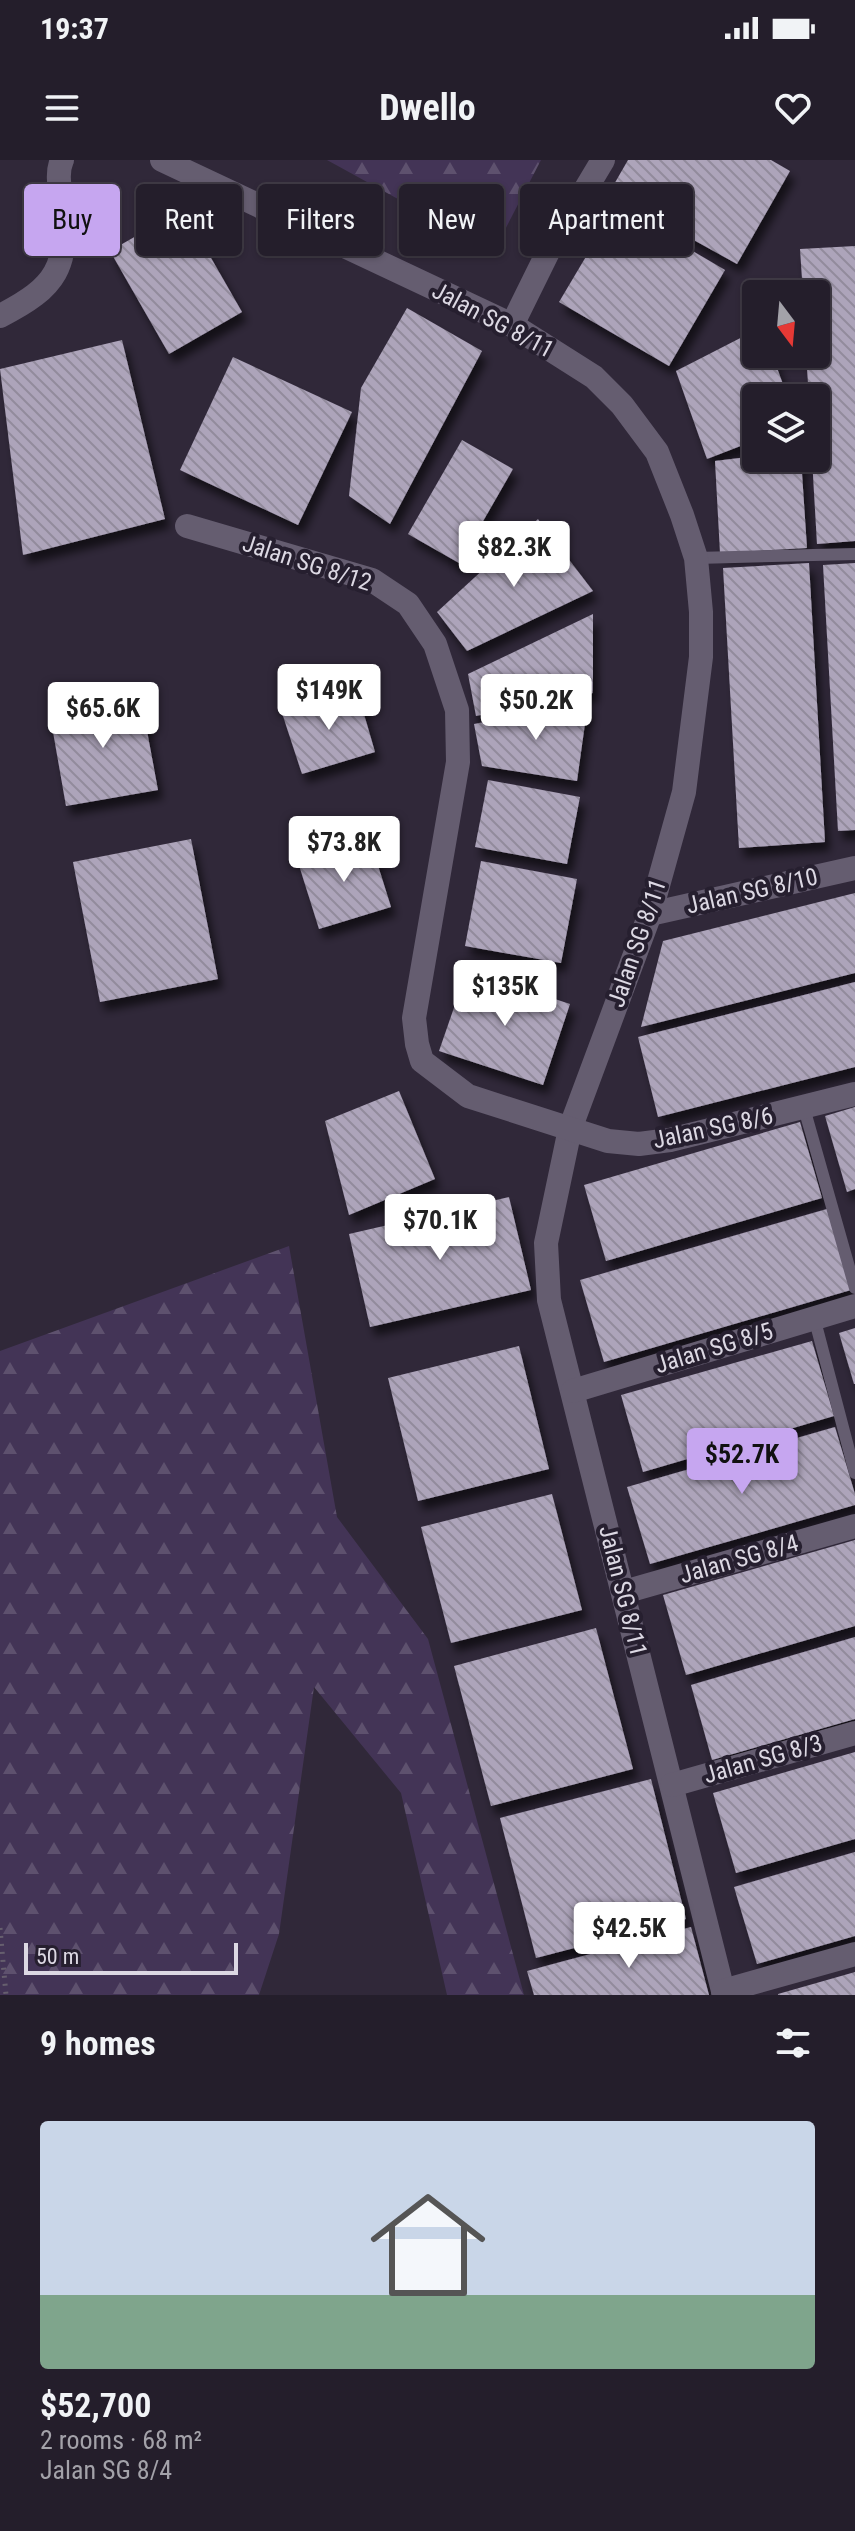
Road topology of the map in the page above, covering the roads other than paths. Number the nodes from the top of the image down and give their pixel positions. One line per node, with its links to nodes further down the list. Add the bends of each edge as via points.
1 (62, 160): 4 (street, via 60,268 44,288)
2 (162, 160): 5 (street, Jalan SG 8/11)
3 (603, 160): 5 (street)
4 (0, 316)
5 (512, 325): 8 (street, Jalan SG 8/11, via 594,377 636,423 661,460)
6 (187, 526): 13 (street, Jalan SG 8/12, via 372,580 408,604 435,644 457,710 458,762 414,1018 417,1044 422,1061 468,1096)
7 (855, 554): 8 (lane)
8 (696, 558): 10 (street, Jalan SG 8/11, via 701,657 684,792)
9 (855, 868): 10 (street, Jalan SG 8/10)
10 (650, 914): 13 (street, Jalan SG 8/11)
11 (855, 1094): 12 (street, Jalan SG 8/6)
12 (804, 1108): 13 (street, Jalan SG 8/6, via 639,1144); 14 (lane)
13 (570, 1129): 17 (street, Jalan SG 8/11, via 546,1243 546,1270)
14 (855, 1288)
15 (855, 1306): 16 (street, Jalan SG 8/5)
16 (814, 1317): 17 (street, Jalan SG 8/5); 18 (lane)
17 (573, 1391): 20 (street, Jalan SG 8/11)
18 (855, 1473)
19 (855, 1526): 20 (street, Jalan SG 8/4)
20 (624, 1592): 22 (street, Jalan SG 8/11)
21 (855, 1733): 22 (street, Jalan SG 8/3)
22 (672, 1785): 24 (street, Jalan SG 8/11)
23 (855, 1954): 24 (street)
24 (724, 1993)

